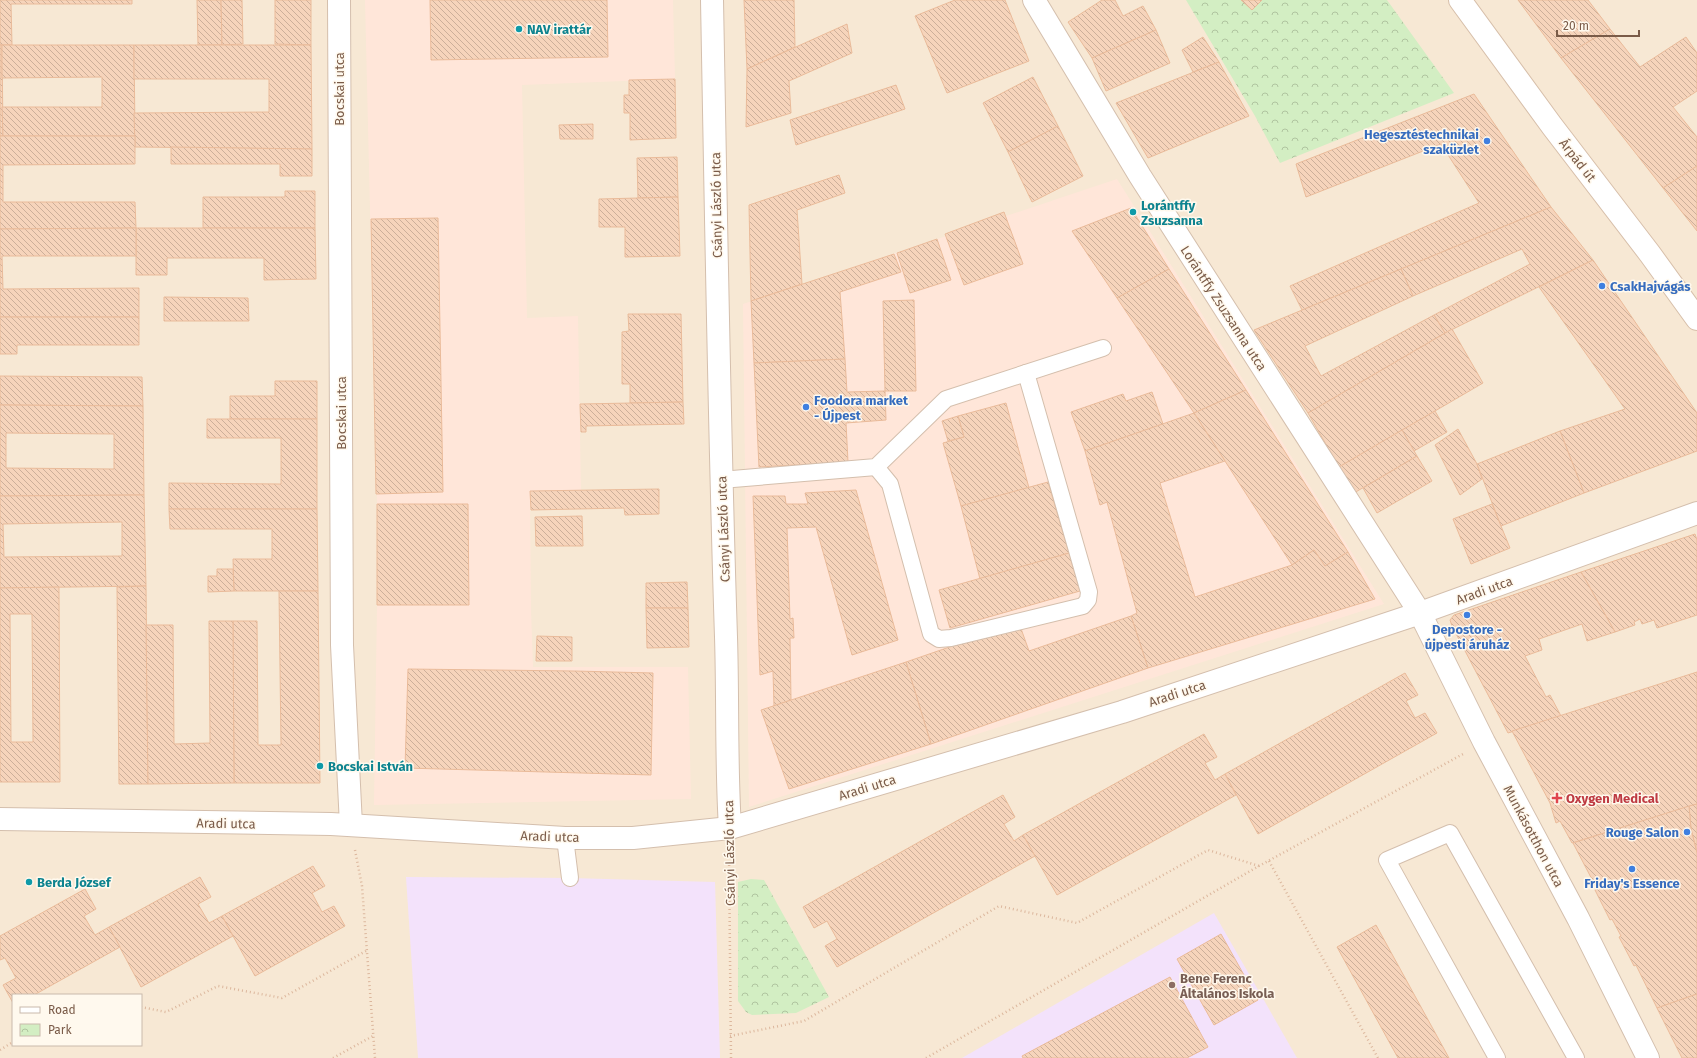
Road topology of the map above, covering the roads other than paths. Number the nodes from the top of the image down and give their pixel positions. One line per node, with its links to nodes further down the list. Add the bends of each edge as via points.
1 (339, 0): 13 (street, Bocskai utca, via 342,645)
2 (712, 0): 9 (street, Csányi László utca)
3 (1034, 0): 11 (street, Lorántffy Zsuzsanna utca, via 1140,176)
4 (1460, 0): 5 (street, Árpád út)
5 (1697, 319)
6 (1103, 348): 7 (lane)
7 (1026, 373): 8 (lane, via 946,399); 8 (lane, via 1089,592 1088,600 1083,606 951,638 939,639 931,634 890,484)
8 (876, 467): 9 (lane)
9 (721, 480): 14 (street, Csányi László utca)
10 (1697, 513): 11 (street, Aradi utca)
11 (1420, 613): 14 (street, Aradi utca, via 1122,712); 19 (street, Munkásotthon utca)
12 (0, 820): 13 (street, Aradi utca)
13 (351, 825): 15 (street, Aradi utca)
14 (730, 828): 15 (street, Aradi utca, via 634,838)
15 (565, 838): 16 (lane)
16 (570, 878)
17 (1497, 1058): 18 (lane, via 1387,860 1450,833)
18 (1576, 1058)
19 (1648, 1058)

